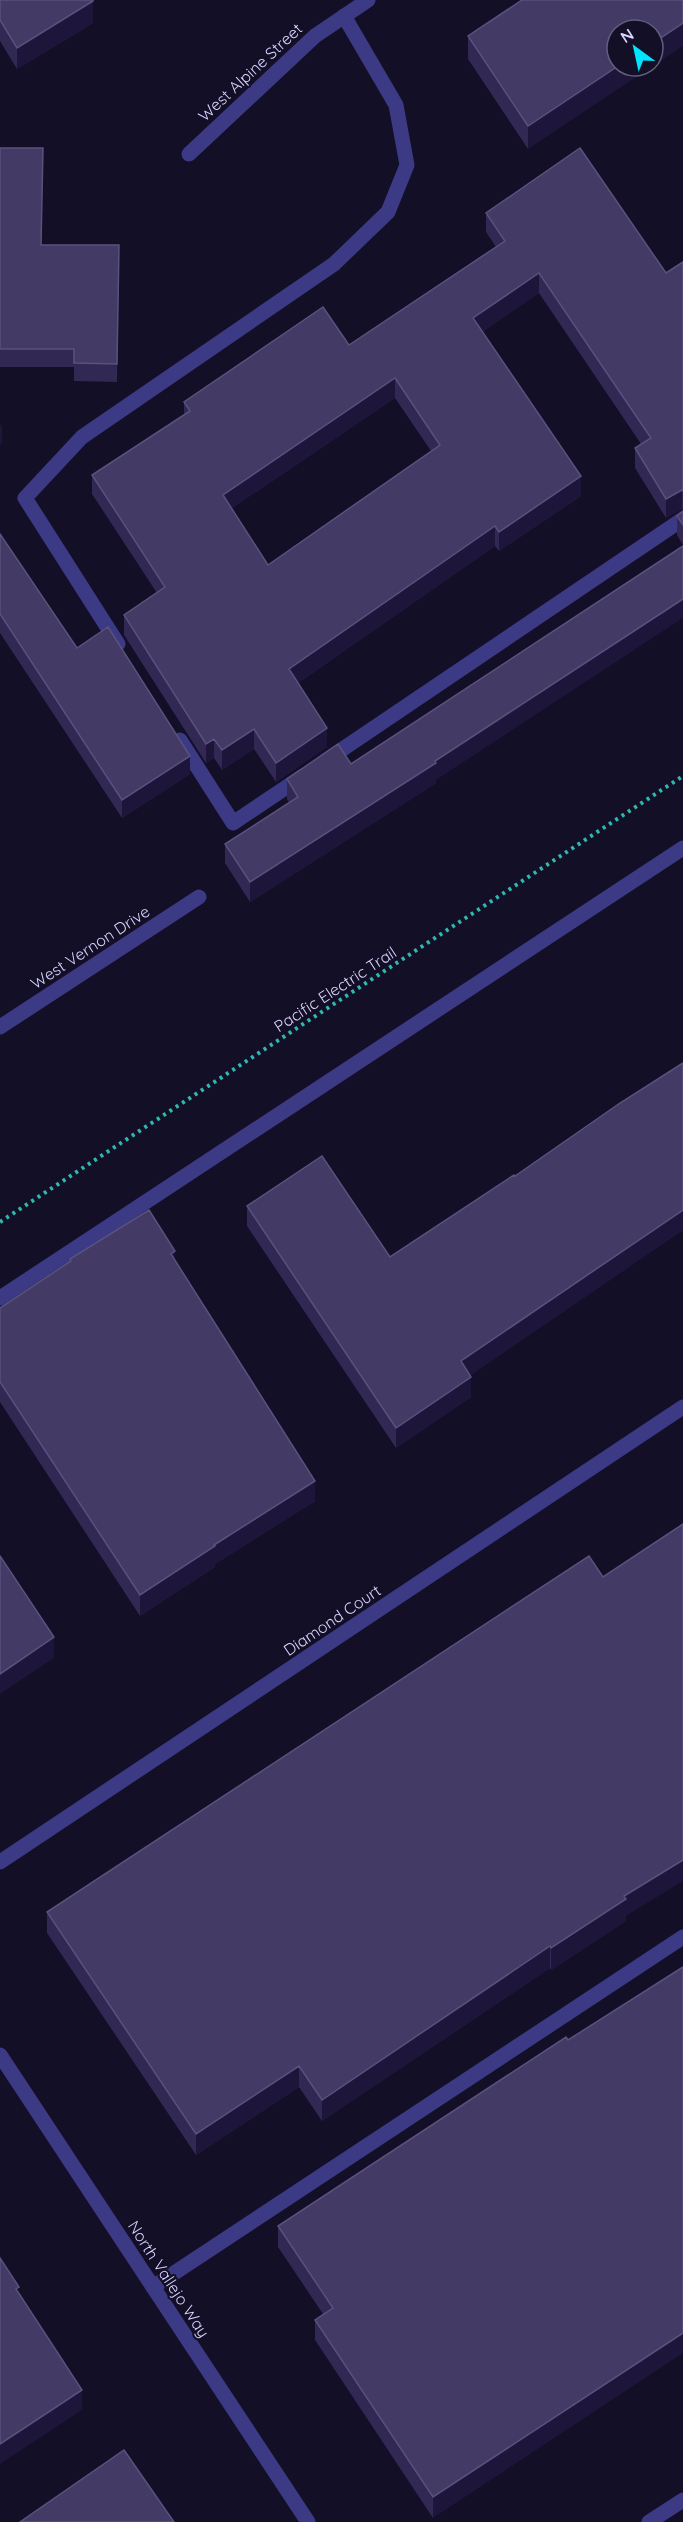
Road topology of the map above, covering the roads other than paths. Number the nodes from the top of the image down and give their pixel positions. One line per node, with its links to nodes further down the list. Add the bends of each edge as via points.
1 (368, 0): 2 (street, West Alpine Street)
2 (344, 16): 3 (street, West Alpine Street, via 315,36); 5 (street, via 396,105 407,165 388,212 334,264 82,438 25,498)
3 (189, 154)
4 (683, 519): 6 (street, via 233,823)
5 (126, 656)
6 (170, 725)
7 (683, 848): 10 (street)
8 (199, 897): 9 (street, West Vernon Drive)
9 (0, 1026)
10 (0, 1298)
11 (683, 1407): 12 (street, Diamond Court)
12 (0, 1862)
13 (683, 1937): 15 (street)
14 (0, 2055): 15 (street, North Vallejo Way)
15 (153, 2287): 17 (street, North Vallejo Way)
16 (683, 2500): 18 (street)
17 (308, 2522)
18 (649, 2522)

